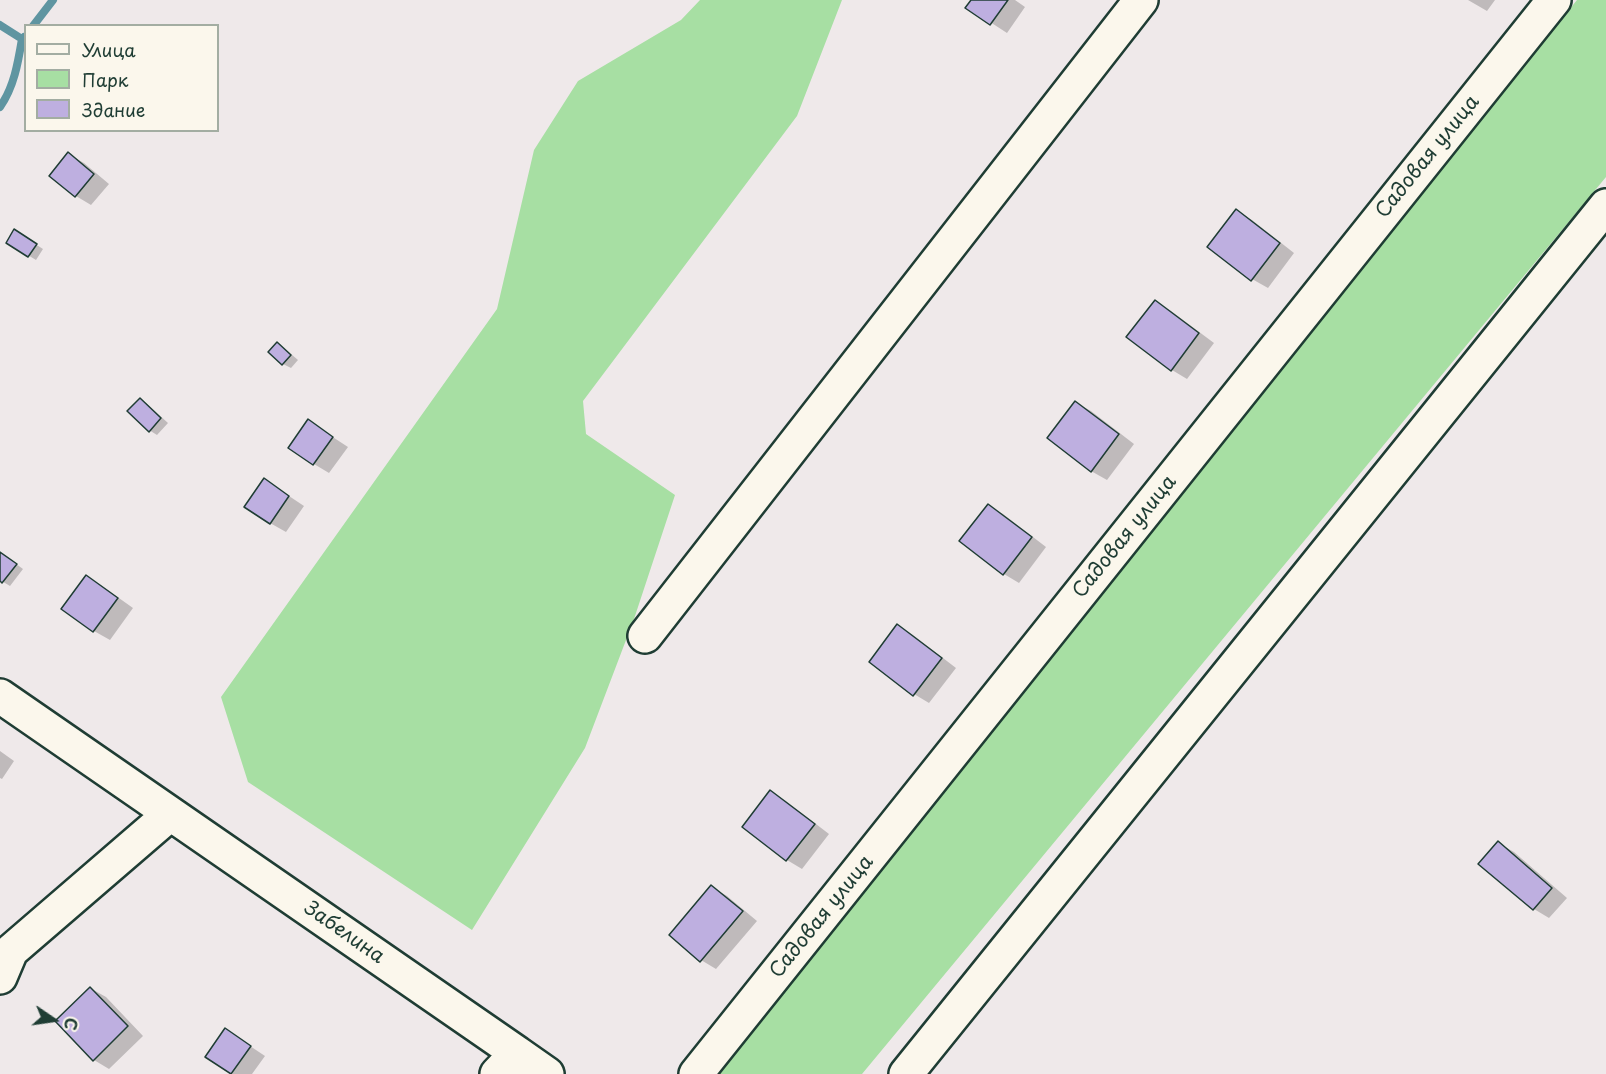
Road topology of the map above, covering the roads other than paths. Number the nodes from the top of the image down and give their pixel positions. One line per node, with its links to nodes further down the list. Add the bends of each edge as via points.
1 (1141, 0): 4 (street)
2 (1554, 0): 10 (street, Садовая улица)
3 (1606, 206): 11 (street)
4 (645, 636)
5 (0, 696): 6 (street, Забелина)
6 (170, 814): 7 (street, via 11,951); 8 (street, Забелина)
7 (0, 976)
8 (507, 1063): 9 (street)
9 (547, 1074)
10 (696, 1074)
11 (906, 1074)

